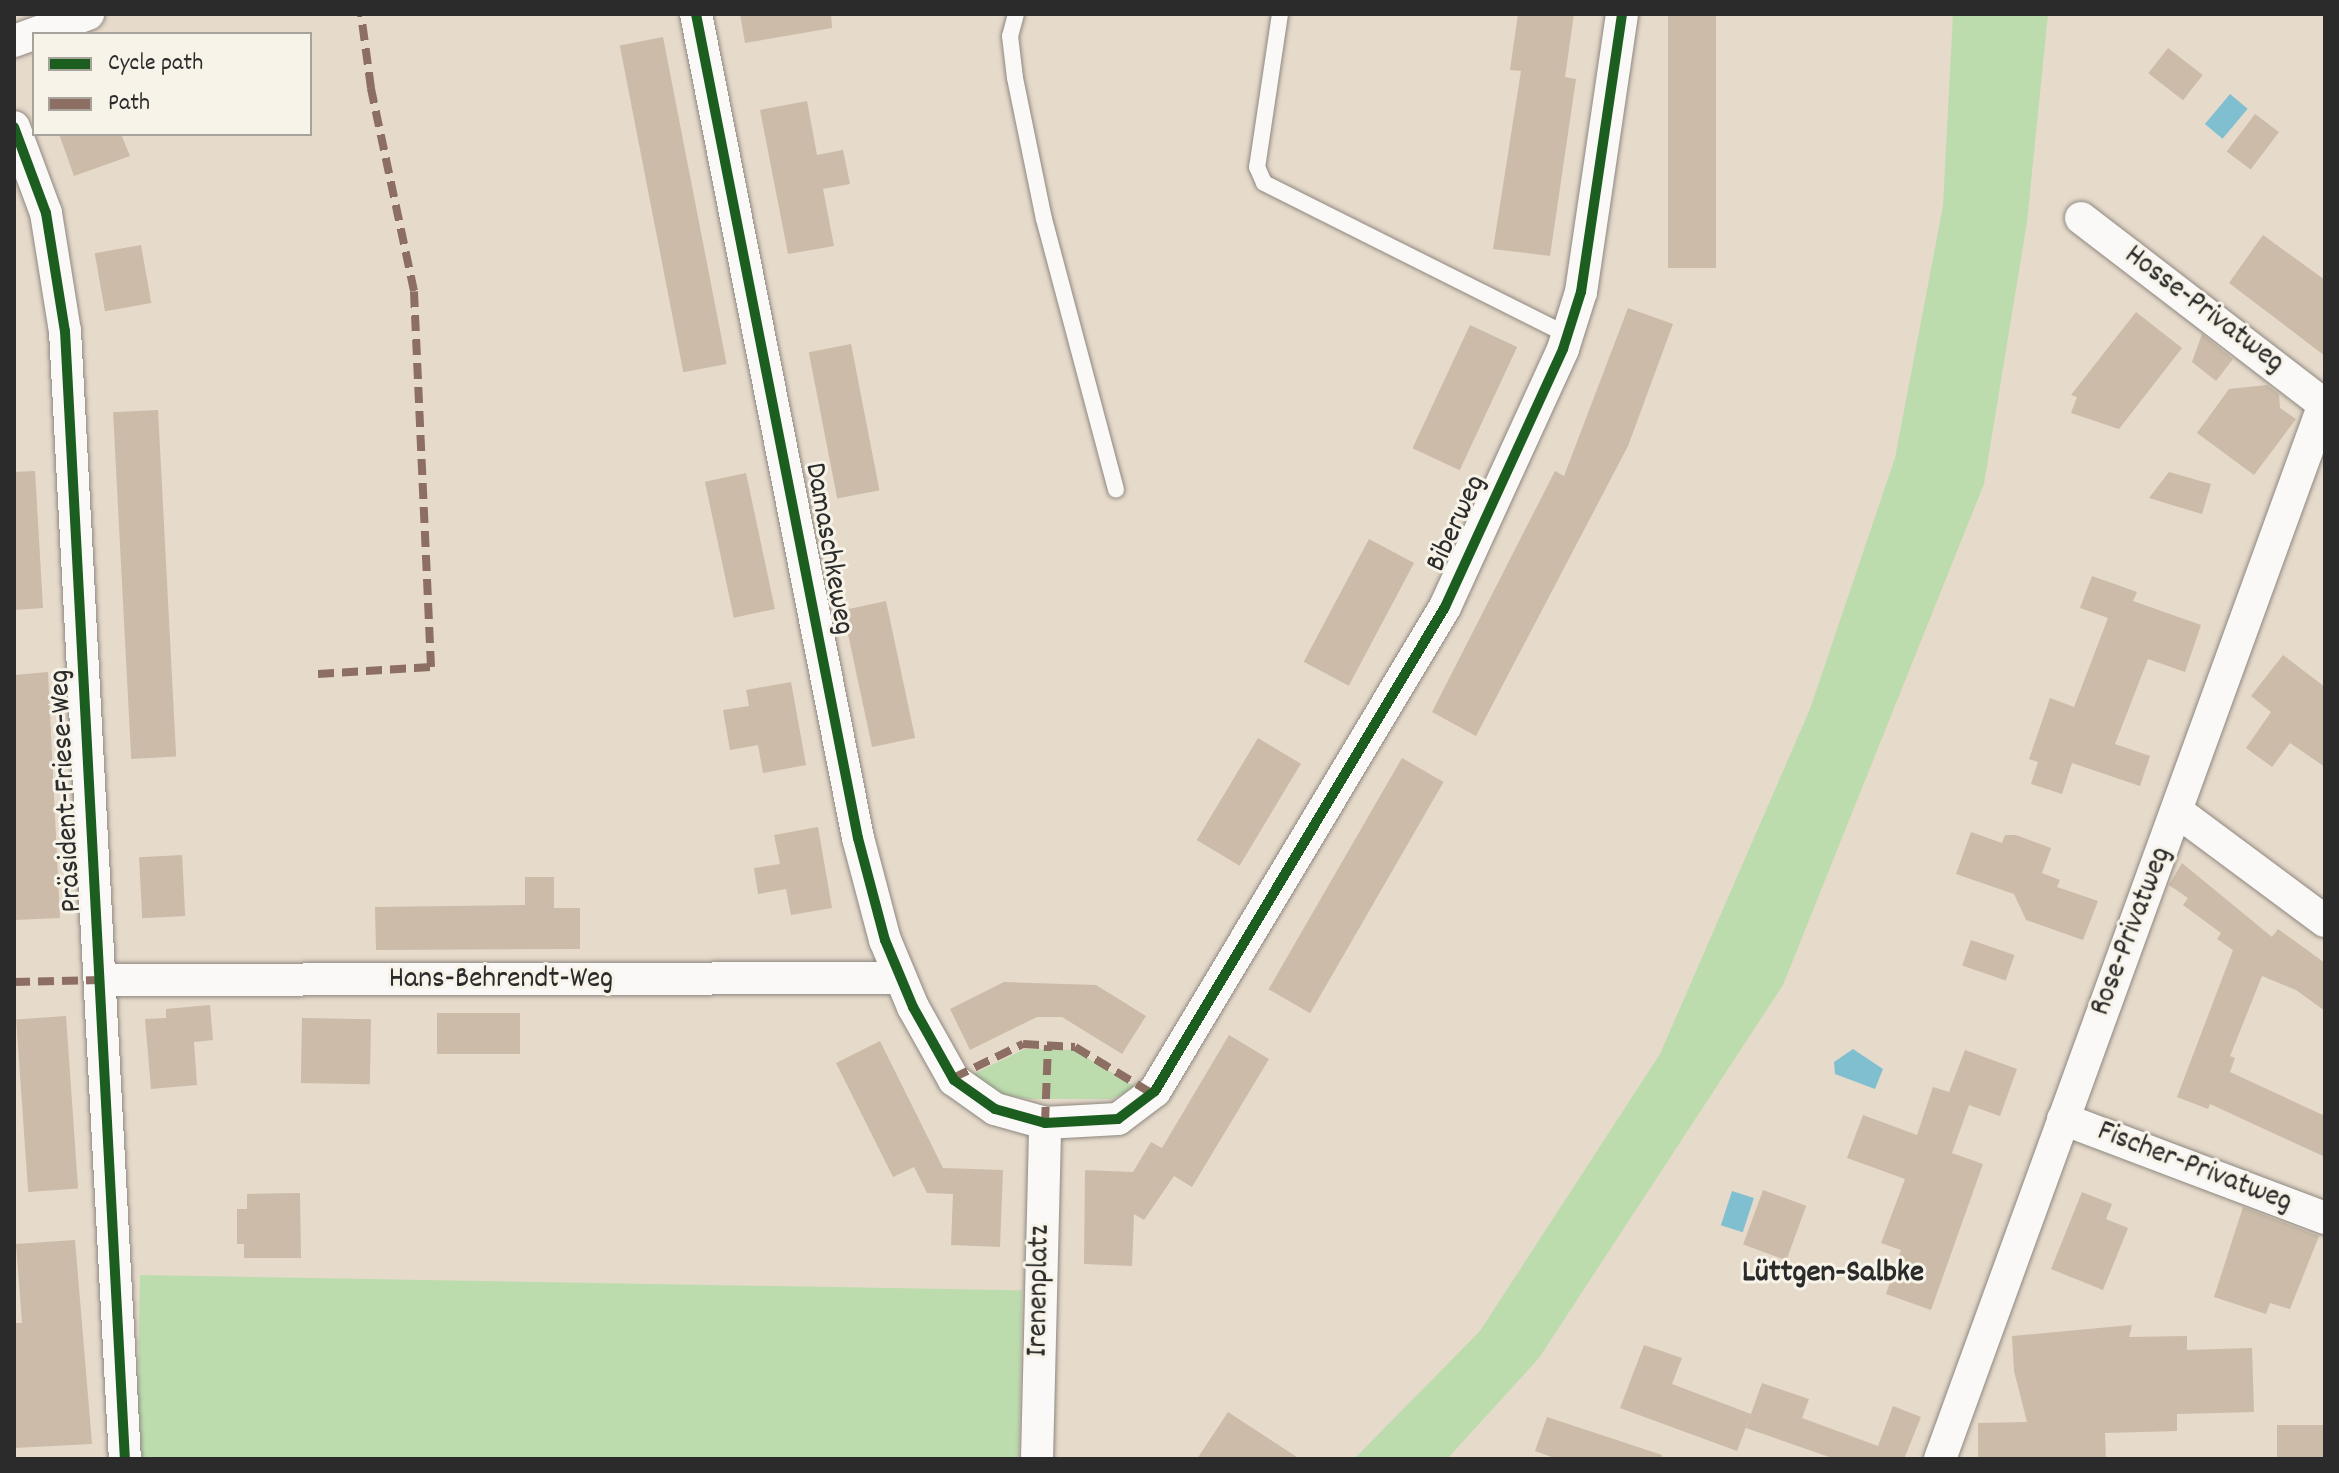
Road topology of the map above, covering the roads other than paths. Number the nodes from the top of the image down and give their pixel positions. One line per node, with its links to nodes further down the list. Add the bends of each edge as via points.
1 (88, 14): 6 (street)
2 (696, 14): 14 (street, Damaschkeweg, via 858,838)
3 (1016, 14): 11 (lane, via 1010,36 1015,78 1040,203)
4 (1280, 14): 9 (lane, via 1257,167 1264,183)
5 (1622, 14): 9 (street, Biberweg, via 1591,244)
6 (39, 32)
7 (14, 127): 15 (street, Präsident-Friese-Weg, via 46,213 62,302)
8 (2081, 218): 10 (street, Hosse-Privatweg)
9 (1568, 335): 17 (street, Biberweg, via 1445,607 1209,1005 1141,1106 1108,1121)
10 (2325, 404): 12 (street, Rose-Privatweg)
11 (1116, 490)
12 (2178, 812): 13 (street); 16 (street, Rose-Privatweg)
13 (2325, 921)
14 (900, 978): 15 (street, Hans-Behrendt-Weg); 17 (street, Damaschkeweg, via 953,1078 995,1109)
15 (102, 980): 19 (street, Präsident-Friese-Weg)
16 (2063, 1119): 18 (street, Fischer-Privatweg); 21 (street, Rose-Privatweg)
17 (1045, 1123): 20 (street, Irenenplatz)
18 (2325, 1218)
19 (125, 1459)
20 (1037, 1459)
21 (1940, 1459)

